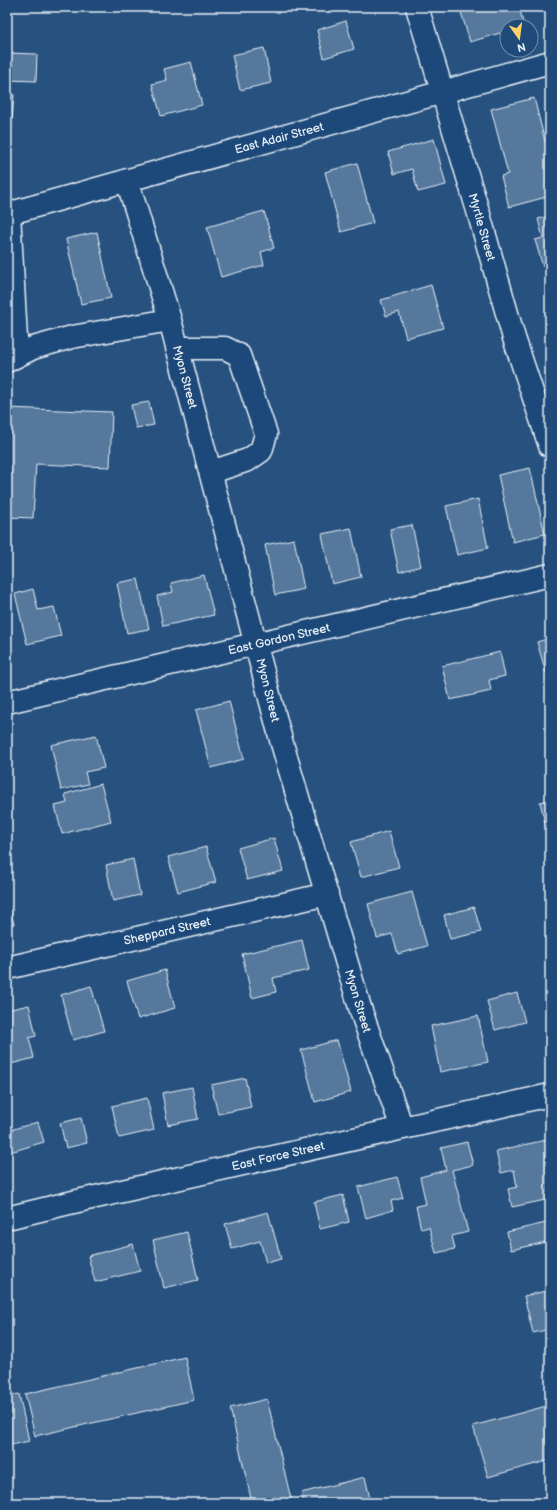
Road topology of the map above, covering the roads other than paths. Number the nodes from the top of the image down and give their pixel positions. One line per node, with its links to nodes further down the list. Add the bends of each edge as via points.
1 (417, 7): 3 (street, Myrtle Street)
2 (550, 62): 3 (street, East Adair Street)
3 (443, 93): 4 (street, East Adair Street); 9 (street, Myrtle Street, via 514,338)
4 (127, 180): 5 (street, East Adair Street); 6 (street, Myon Street)
5 (8, 213): 8 (street)
6 (170, 320): 7 (street, Myon Street); 8 (street, via 72,337 33,348)
7 (177, 348): 10 (street, Myon Street); 10 (street, via 226,348 239,355 266,434 261,451 248,460)
8 (12, 358)
9 (550, 446)
10 (211, 472): 12 (street, Myon Street)
11 (550, 575): 12 (street, East Gordon Street)
12 (256, 644): 13 (street, East Gordon Street); 14 (street, Myon Street, via 280,740)
13 (7, 702)
14 (327, 894): 15 (street, Sheppard Street); 17 (street, Myon Street, via 361,1011)
15 (7, 968)
16 (550, 1095): 17 (street, East Force Street)
17 (402, 1128): 18 (street, East Force Street)
18 (7, 1218)

